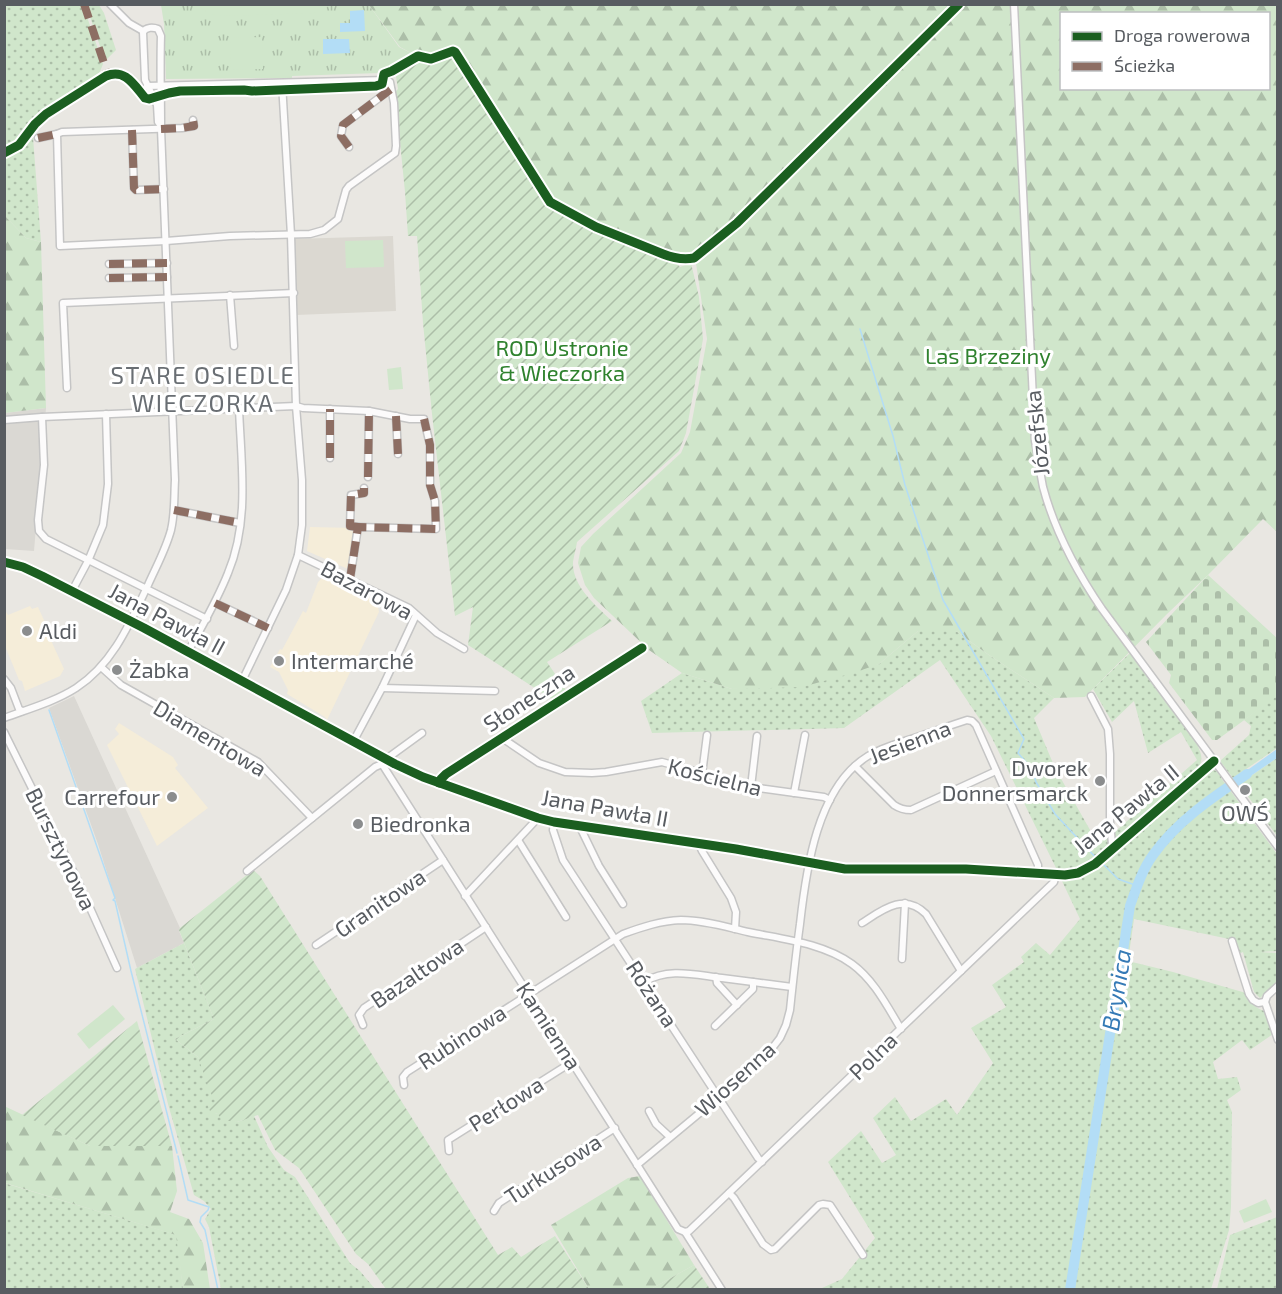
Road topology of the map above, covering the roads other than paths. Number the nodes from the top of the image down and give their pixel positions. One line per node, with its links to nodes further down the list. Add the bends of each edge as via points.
1 (110, 4): 3 (street)
2 (1014, 4): 71 (street, Józefska, via 1035,441 1043,487 1067,552 1083,581)
3 (143, 31): 5 (street, via 159,30); 6 (street)
4 (282, 82): 5 (street); 7 (street, via 389,80); 15 (street)
5 (160, 85): 6 (street); 9 (street)
6 (147, 86): 9 (street, via 157,105)
7 (391, 89): 13 (street, via 343,125 341,136); 15 (street, via 395,153 349,186 338,219 324,230)
8 (193, 120): 9 (street, via 194,126)
9 (161, 128): 10 (street); 14 (street)
10 (132, 130): 11 (street); 14 (street, via 134,188)
11 (57, 134): 12 (street); 16 (street, via 60,246)
12 (38, 138)
13 (349, 147)
14 (164, 189): 16 (street)
15 (291, 235): 16 (street); 21 (street)
16 (166, 241): 17 (street)
17 (167, 263): 18 (street); 19 (street)
18 (109, 264)
19 (167, 277): 20 (street); 23 (street)
20 (109, 278)
21 (294, 293): 22 (street); 26 (street)
22 (231, 295): 23 (street); 24 (street)
23 (168, 297): 25 (street, via 63,303); 30 (street)
24 (234, 346)
25 (67, 388)
26 (296, 406): 27 (street); 28 (street); 42 (street, via 302,480)
27 (239, 408): 30 (street); 40 (street, via 243,494)
28 (330, 409): 29 (street); 36 (street)
29 (369, 411): 32 (street); 37 (street)
30 (172, 412): 31 (street); 39 (street)
31 (106, 414): 33 (street); 43 (street, via 108,484 103,525)
32 (396, 416): 35 (street); 41 (street, via 423,419 430,446 436,528)
33 (42, 417): 34 (street); 43 (street, via 44,465 39,531 46,539)
34 (4, 420)
35 (398, 454)
36 (330, 458)
37 (368, 477)
38 (364, 488): 41 (street, via 364,493 351,495 350,526)
39 (174, 510): 40 (street); 46 (street, via 167,543)
40 (240, 523): 48 (street, via 229,572)
41 (358, 526): 45 (street)
42 (298, 555): 45 (street, Bazarowa); 52 (street)
43 (88, 561): 46 (street); 47 (street)
44 (4, 562): 47 (street, Jana Pawła II)
45 (350, 579): 49 (street, Bazarowa)
46 (146, 589): 50 (street); 51 (street)
47 (72, 591): 51 (street, Jana Pawła II)
48 (215, 603): 50 (street); 52 (street)
49 (416, 615): 54 (street, Bazarowa); 59 (street)
50 (207, 620): 55 (street)
51 (130, 621): 55 (street, Jana Pawła II); 56 (street)
52 (268, 628): 58 (street)
53 (642, 648): 69 (street, Słoneczna)
54 (464, 650)
55 (188, 652): 58 (street, Jana Pawła II)
56 (101, 667): 62 (street, via 65,694); 80 (street, Diamentowa, via 121,685 258,762)
57 (4, 679): 62 (street)
58 (242, 681): 70 (street, Jana Pawła II)
59 (382, 688): 60 (street); 70 (street)
60 (495, 691)
61 (1092, 696): 86 (street, via 1108,729)
62 (22, 711): 63 (street)
63 (4, 718)
64 (4, 732): 105 (street, Bursztynowa)
65 (422, 733): 72 (street)
66 (707, 735): 75 (street)
67 (804, 735): 78 (street)
68 (757, 736): 77 (street)
69 (502, 738): 75 (street, Kościelna, via 539,763 576,773 662,762); 76 (street, Słoneczna, via 446,774)
70 (353, 742): 72 (street, Jana Pawła II)
71 (1214, 761): 86 (street, Jana Pawła II); 87 (street, Józefska)
72 (384, 762): 76 (street, Jana Pawła II); 80 (street); 88 (street, Kamienna)
73 (855, 766): 74 (street, via 894,805 905,810); 74 (street, Jesienna, via 883,748 967,720 976,725); 79 (street, Jesienna)
74 (996, 771): 91 (street, via 1038,865)
75 (702, 774): 77 (street, Kościelna)
76 (439, 783): 81 (street, Jana Pawła II)
77 (751, 787): 78 (street, Kościelna)
78 (794, 793): 79 (street, Kościelna)
79 (830, 800): 89 (street, Jesienna)
80 (312, 818): 90 (street)
81 (538, 818): 82 (street, Jana Pawła II); 84 (street)
82 (554, 822): 83 (street, Jana Pawła II); 100 (street, Różana, via 563,860)
83 (579, 825): 85 (street, Jana Pawła II); 95 (street)
84 (518, 840): 93 (street); 96 (street)
85 (699, 844): 89 (street, Jana Pawła II); 99 (street, via 731,898 736,912)
86 (1114, 847): 92 (street, Jana Pawła II, via 1078,873)
87 (1278, 847)
88 (443, 860): 93 (street, Kamienna); 103 (street, Granitowa)
89 (808, 863): 91 (street, Jana Pawła II, via 845,869 966,869); 102 (street, Wiosenna)
90 (247, 871)
91 (1038, 874): 92 (street, Jana Pawła II)
92 (1056, 875): 106 (street, Polna, via 1054,882)
93 (465, 896): 98 (street, Kamienna)
94 (905, 903): 97 (street, via 892,905); 104 (street); 106 (street, via 926,914)
95 (623, 904)
96 (566, 917)
97 (862, 923)
98 (486, 927): 112 (street, Kamienna); 115 (street, Bazaltowa, via 364,1008 359,1014)
99 (735, 929): 100 (street, Rubinowa, via 677,920 650,924); 102 (street, Rubinowa)
100 (615, 939): 108 (street, Różana); 112 (street, Rubinowa)
101 (1232, 941): 113 (street, via 1250,994 1258,1003)
102 (797, 942): 111 (street, Wiosenna); 117 (street, Rubinowa, via 834,953 853,964 873,985)
103 (316, 945)
104 (902, 959)
105 (117, 968)
106 (961, 970): 117 (street, Polna)
107 (716, 977): 108 (street, via 670,973); 109 (street); 114 (street)
108 (644, 982): 121 (street, Różana)
109 (753, 982): 111 (street); 114 (street, via 753,988)
110 (1278, 986): 113 (street)
111 (792, 987): 121 (street, Wiosenna, via 790,1010 780,1038)
112 (529, 994): 119 (street, Kamienna); 120 (street, Rubinowa, via 407,1072)
113 (1265, 1002): 118 (street)
114 (737, 1005): 116 (street)
115 (363, 1025)
116 (715, 1026)
117 (902, 1029): 126 (street, Polna)
118 (1278, 1040)
119 (572, 1062): 123 (street, Kamienna); 125 (street, Perłowa, via 448,1140)
120 (404, 1085)
121 (719, 1097): 124 (street, Wiosenna); 126 (street, Różana)
122 (649, 1111): 124 (street)
123 (615, 1128): 127 (street, Kamienna); 129 (street, Turkusowa, via 499,1203)
124 (670, 1137): 127 (street, Wiosenna)
125 (449, 1151)
126 (762, 1162): 128 (street, Polna)
127 (637, 1165): 130 (street, Kamienna, via 678,1229)
128 (729, 1193): 130 (street, Polna); 131 (street, via 771,1250 823,1204 830,1205)
129 (494, 1211)
130 (685, 1232): 132 (street, Kamienna)
131 (863, 1255)
132 (722, 1290)

